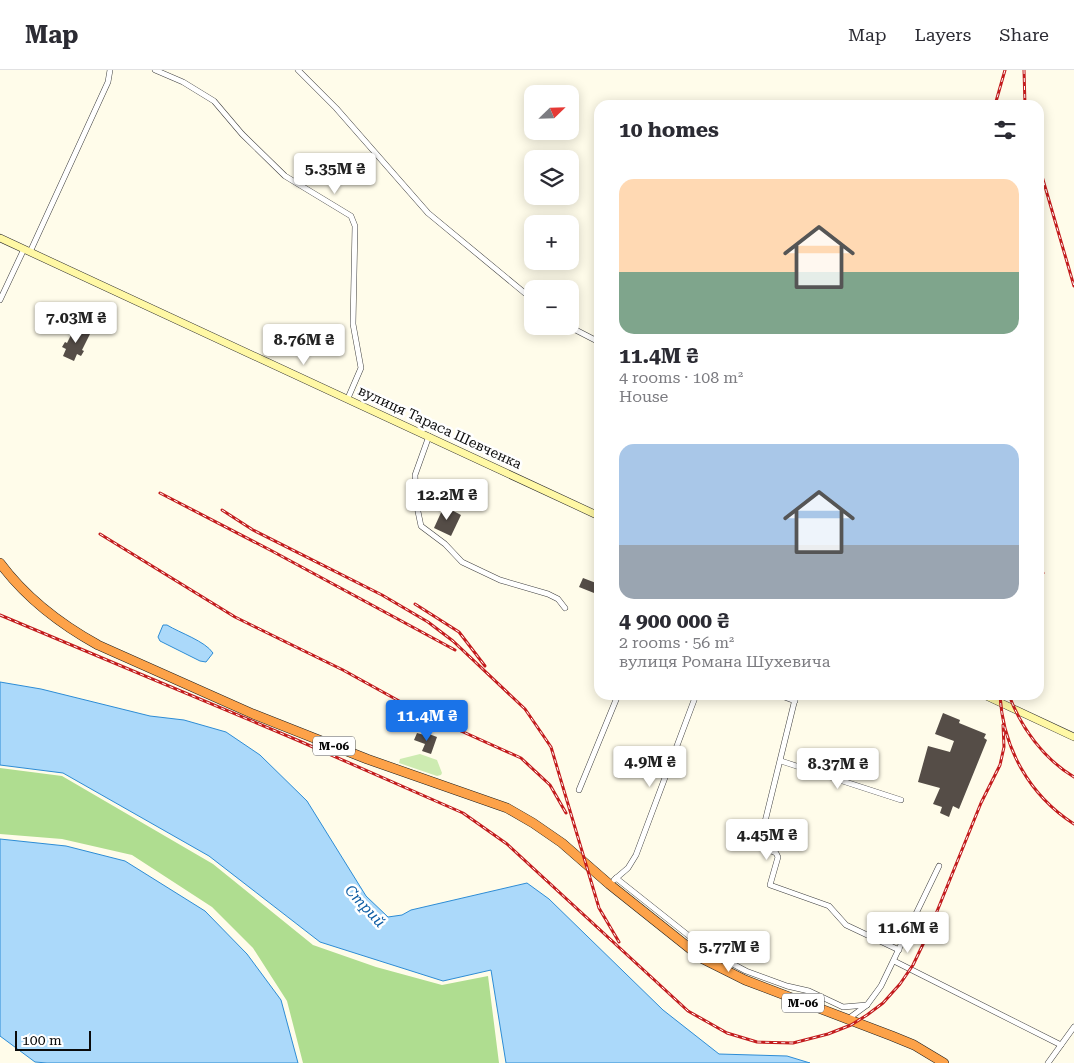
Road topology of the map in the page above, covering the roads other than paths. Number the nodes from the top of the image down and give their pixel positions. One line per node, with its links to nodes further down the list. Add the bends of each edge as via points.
1 (110, 70): 5 (street, via 108,82)
2 (155, 70): 11 (street, via 214,101 285,176 351,216 355,226 353,324 361,368)
3 (298, 70): 7 (street, via 336,108 428,213)
4 (0, 238): 5 (street, вулиця Тараса Шевченка)
5 (27, 250): 6 (street); 11 (street, вулиця Тараса Шевченка)
6 (3, 287): 8 (street)
7 (524, 291)
8 (0, 300)
9 (579, 332): 10 (street)
10 (594, 339)
11 (348, 398): 12 (street, вулиця Тараса Шевченка)
12 (429, 436): 13 (street, вулиця Тараса Шевченка); 15 (street, via 415,475 421,526 462,562 500,580 548,594)
13 (594, 514)
14 (0, 563): 25 (highway, М-06, via 41,608 98,645 253,714 367,759 507,808 562,843)
15 (565, 608)
16 (616, 700): 22 (street)
17 (694, 700): 25 (street, via 636,855 628,868)
18 (996, 700): 20 (street)
19 (795, 701): 21 (street)
20 (1074, 738)
21 (781, 762): 23 (street); 26 (street, via 759,846 776,853 778,858 770,885 829,906 846,924)
22 (579, 790)
23 (902, 800)
24 (939, 866): 26 (street)
25 (612, 881): 28 (street, via 708,950 746,970 843,1006); 29 (highway, М-06, via 681,942 717,967)
26 (899, 950): 27 (street)
27 (894, 962): 28 (street); 31 (street)
28 (867, 1004): 29 (street)
29 (848, 1019): 32 (highway, М-06, via 914,1045)
30 (1074, 1027): 31 (street)
31 (1061, 1044): 33 (street)
32 (944, 1063)
33 (1048, 1063)

